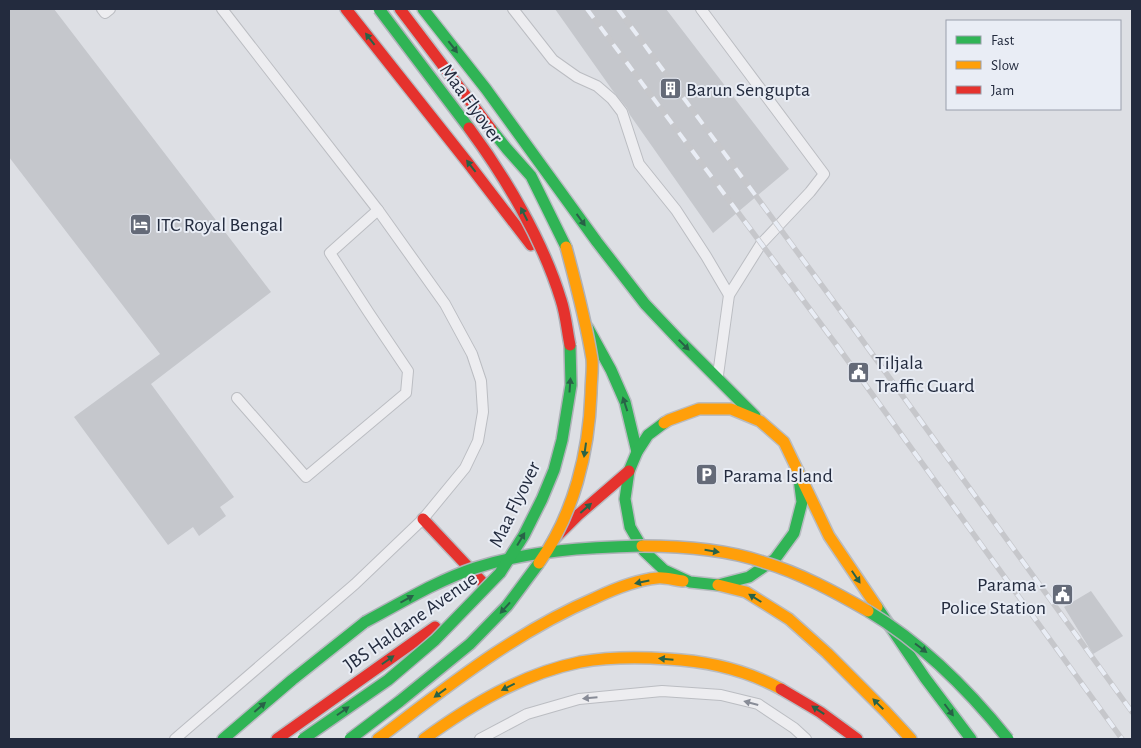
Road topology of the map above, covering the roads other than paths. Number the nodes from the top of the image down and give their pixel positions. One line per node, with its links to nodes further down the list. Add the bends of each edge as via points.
1 (102, 9): 2 (lane, via 105,13)
2 (110, 9)
3 (222, 9): 10 (lane)
4 (346, 9): 15 (main road, one-way to 4, via 626,402 588,327 560,283)
5 (378, 9): 25 (main road, Maa Flyover, one-way to 5, bridge, via 388,680 435,640 500,573 528,528 554,470 571,385 570,347 562,302 546,257 512,190)
6 (400, 9): 26 (main road, Maa Flyover, one-way to 26, bridge, via 531,176 566,247 592,361 590,415 583,463 568,509 551,546 508,606 470,644)
7 (423, 9): 12 (main road, one-way to 12, via 646,304)
8 (513, 9): 11 (lane, via 553,60 597,86 622,112 639,164 676,210)
9 (701, 9): 11 (lane, via 824,174 761,244)
10 (378, 210): 13 (lane, via 330,253 408,371 406,393 306,477); 18 (lane, via 445,304 472,354 481,381 484,412 478,441 465,468)
11 (729, 295): 12 (lane)
12 (717, 378): 14 (main road)
13 (237, 398)
14 (760, 421): 15 (main road, via 731,409 699,409 669,420 648,435); 17 (main road, via 784,442)
15 (637, 452): 16 (main road)
16 (629, 471): 19 (main road, via 625,499 630,527 644,551 664,570); 21 (main road, JBS Haldane Avenue, one-way to 16, via 551,542)
17 (798, 471): 20 (main road, via 802,502 794,533 775,559 749,577); 33 (main road, one-way to 33, via 829,536 925,678)
18 (423, 518): 21 (main road); 22 (lane, via 355,584)
19 (690, 582): 20 (main road); 27 (main road, one-way to 27, via 660,578 628,585 557,616 468,672)
20 (718, 585): 32 (main road, one-way to 20, via 827,653 788,619 746,592)
21 (489, 588): 24 (main road, JBS Haldane Avenue, one-way to 21)
22 (174, 739)
23 (223, 739): 34 (main road, one-way to 34, bridge, via 365,622 417,594 473,569 498,562 573,549 631,546 696,548 751,558 836,592 932,657 968,692)
24 (277, 739)
25 (304, 739)
26 (350, 739)
27 (378, 739)
28 (424, 739): 31 (main road, one-way to 28, via 838,723 763,679 698,661 654,658 582,662 548,671 483,700)
29 (480, 739): 30 (lane, one-way to 29, via 758,704 721,695 662,691 579,699 528,714)
30 (806, 739)
31 (856, 739)
32 (911, 739)
33 (971, 739)
34 (1008, 739)

